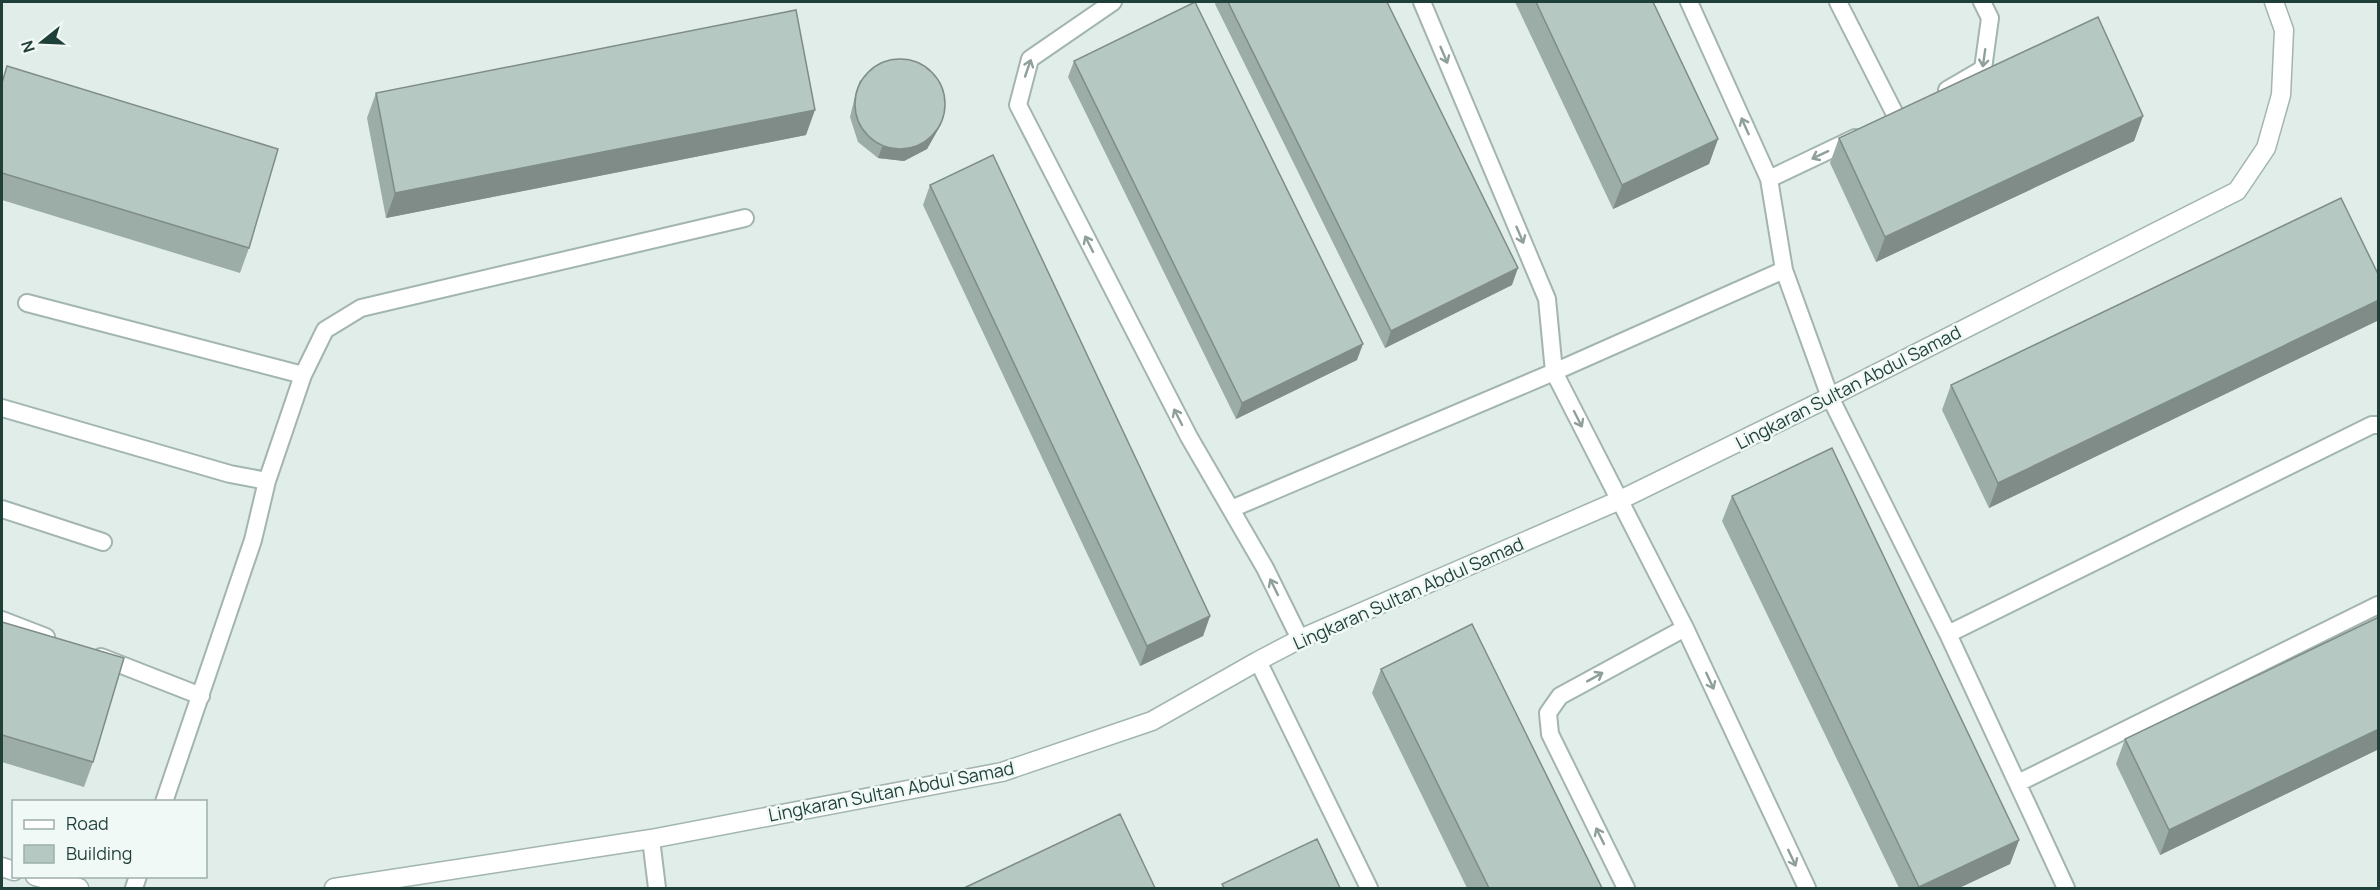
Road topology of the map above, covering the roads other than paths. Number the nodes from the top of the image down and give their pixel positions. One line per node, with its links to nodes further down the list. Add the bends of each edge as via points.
1 (1113, 2): 22 (lane, one-way to 1, via 1189,437 1018,105 1030,60)
2 (1422, 2): 14 (lane, one-way to 14, via 1547,299)
3 (1689, 2): 10 (lane, one-way to 3)
4 (1838, 2): 8 (lane)
5 (1982, 2): 7 (lane, one-way to 7, via 1990,18 1983,69)
6 (2274, 2): 16 (street, Lingkaran Sultan Abdul Samad, via 2284,30 2281,95 2265,148 2236,191)
7 (1935, 96)
8 (1897, 118)
9 (1865, 134): 10 (lane, one-way to 10)
10 (1769, 179): 12 (lane)
11 (745, 218): 15 (lane, via 361,308 325,330)
12 (1784, 270): 14 (lane); 16 (lane)
13 (27, 303): 15 (lane)
14 (1554, 372): 20 (lane, one-way to 20); 22 (lane)
15 (303, 375): 19 (lane)
16 (1830, 397): 20 (street, Lingkaran Sultan Abdul Samad); 27 (lane)
17 (2, 408): 19 (lane)
18 (2379, 425): 27 (lane, via 2372,425)
19 (267, 482): 32 (lane, via 253,540)
20 (1620, 500): 26 (lane); 28 (street, Lingkaran Sultan Abdul Samad)
21 (2, 509): 23 (lane)
22 (1231, 509): 28 (lane, one-way to 22)
23 (103, 542)
24 (2379, 605): 33 (lane)
25 (2, 620): 29 (lane)
26 (1685, 628): 41 (lane, one-way to 26, via 1550,734 1548,713 1560,696); 42 (lane, one-way to 42)
27 (1948, 634): 33 (lane)
28 (1300, 639): 31 (street, Lingkaran Sultan Abdul Samad)
29 (57, 641)
30 (90, 653): 32 (lane)
31 (1258, 660): 35 (street, Lingkaran Sultan Abdul Samad, via 1152,721 1002,772); 40 (lane)
32 (201, 696): 34 (lane)
33 (2018, 783): 43 (lane)
34 (164, 800)
35 (651, 838): 38 (street, Lingkaran Sultan Abdul Samad); 39 (lane)
36 (42, 878): 37 (street)
37 (79, 888)
38 (334, 888)
39 (657, 888)
40 (1369, 888)
41 (1626, 888)
42 (1807, 888)
43 (2066, 888)

